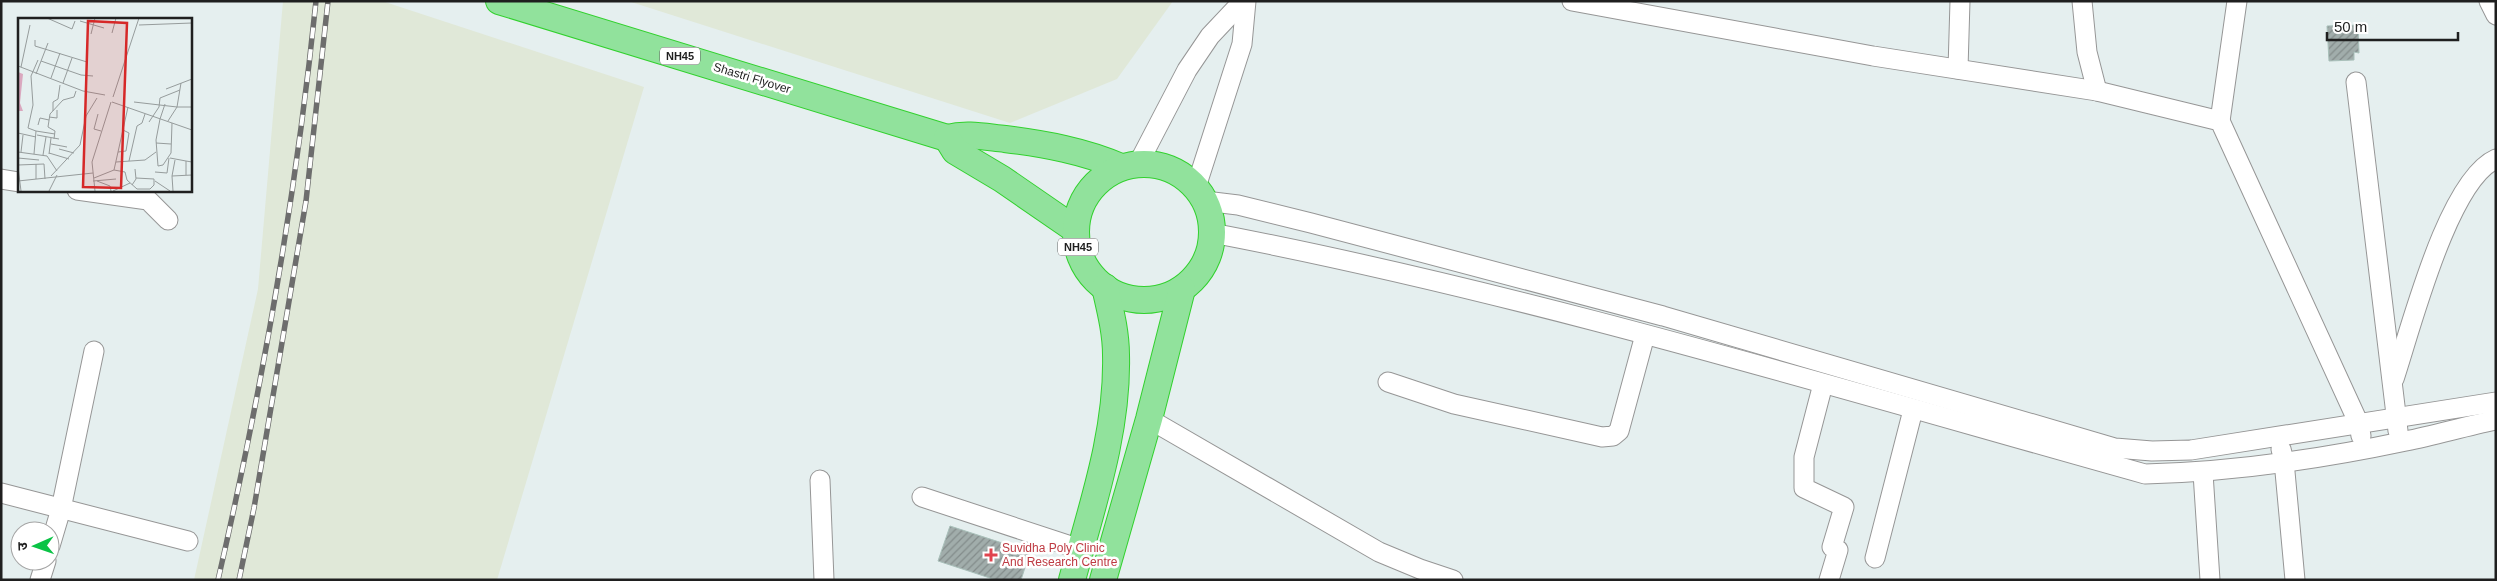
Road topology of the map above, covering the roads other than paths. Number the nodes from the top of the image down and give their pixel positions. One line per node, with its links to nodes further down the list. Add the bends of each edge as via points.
1 (499, 1): 14 (highway, Shastri Flyover / NH45)
2 (1244, 1): 16 (street, via 1210,36); 20 (street, via 1242,44)
3 (1572, 1): 8 (street)
4 (1960, 1): 10 (street)
5 (2082, 1): 12 (street, via 2086,52)
6 (2237, 1): 13 (street)
7 (2489, 1): 9 (street)
8 (1619, 5): 10 (street, via 1704,26)
9 (2496, 15)
10 (1958, 69): 12 (street)
11 (2356, 82): 30 (street)
12 (2098, 91): 13 (street)
13 (2220, 122): 36 (street)
14 (947, 138): 16 (highway, NH45, via 960,135 1038,143); 22 (highway, NH45, via 955,151)
15 (2496, 158): 30 (street, via 2485,163 2474,176 2444,228)
16 (1129, 165): 20 (highway, NH45, via 1154,164 1170,168 1184,176); 22 (highway, NH45, via 1107,174 1094,185 1082,206)
17 (1, 180): 18 (street)
18 (18, 182)
19 (85, 191): 21 (street, via 148,200)
20 (1201, 194): 23 (highway, NH45, via 1211,216); 37 (street, via 1663,316 2115,448 2191,450)
21 (168, 220)
22 (1076, 230): 24 (highway, NH45, via 1084,262 1092,276)
23 (1212, 233): 25 (highway, NH45, via 1204,264); 26 (street, via 1311,252)
24 (1105, 287): 25 (highway, NH45, via 1119,295 1151,300); 48 (highway, via 1116,354 1114,404 1096,501)
25 (1182, 288): 34 (highway)
26 (1645, 335): 28 (street, via 1619,431 1614,436 1602,437 1454,404); 29 (street)
27 (94, 351): 45 (street)
28 (1388, 382)
29 (1823, 384): 32 (street); 54 (street, via 1804,457 1804,488 1844,507 1832,547 1838,550)
30 (2392, 385): 33 (street)
31 (2496, 402): 33 (street)
32 (1914, 410): 41 (street, via 2145,474); 49 (street)
33 (2396, 418): 36 (street); 38 (street)
34 (1149, 419): 52 (highway); 53 (street, via 1379,552)
35 (2496, 420): 38 (street)
36 (2359, 424): 37 (street); 39 (street)
37 (2278, 437): 40 (street)
38 (2399, 442): 39 (street)
39 (2363, 449): 40 (street)
40 (2284, 461): 41 (street); 56 (street)
41 (2203, 473): 55 (street)
42 (820, 480): 50 (street)
43 (1, 493): 45 (street)
44 (922, 497): 48 (street)
45 (61, 509): 46 (street); 47 (street)
46 (57, 521)
47 (188, 541)
48 (1080, 549): 51 (highway)
49 (1875, 558)
50 (824, 580)
51 (1072, 580)
52 (1103, 580)
53 (1452, 580)
54 (1829, 580)
55 (2210, 580)
56 (2295, 580)

